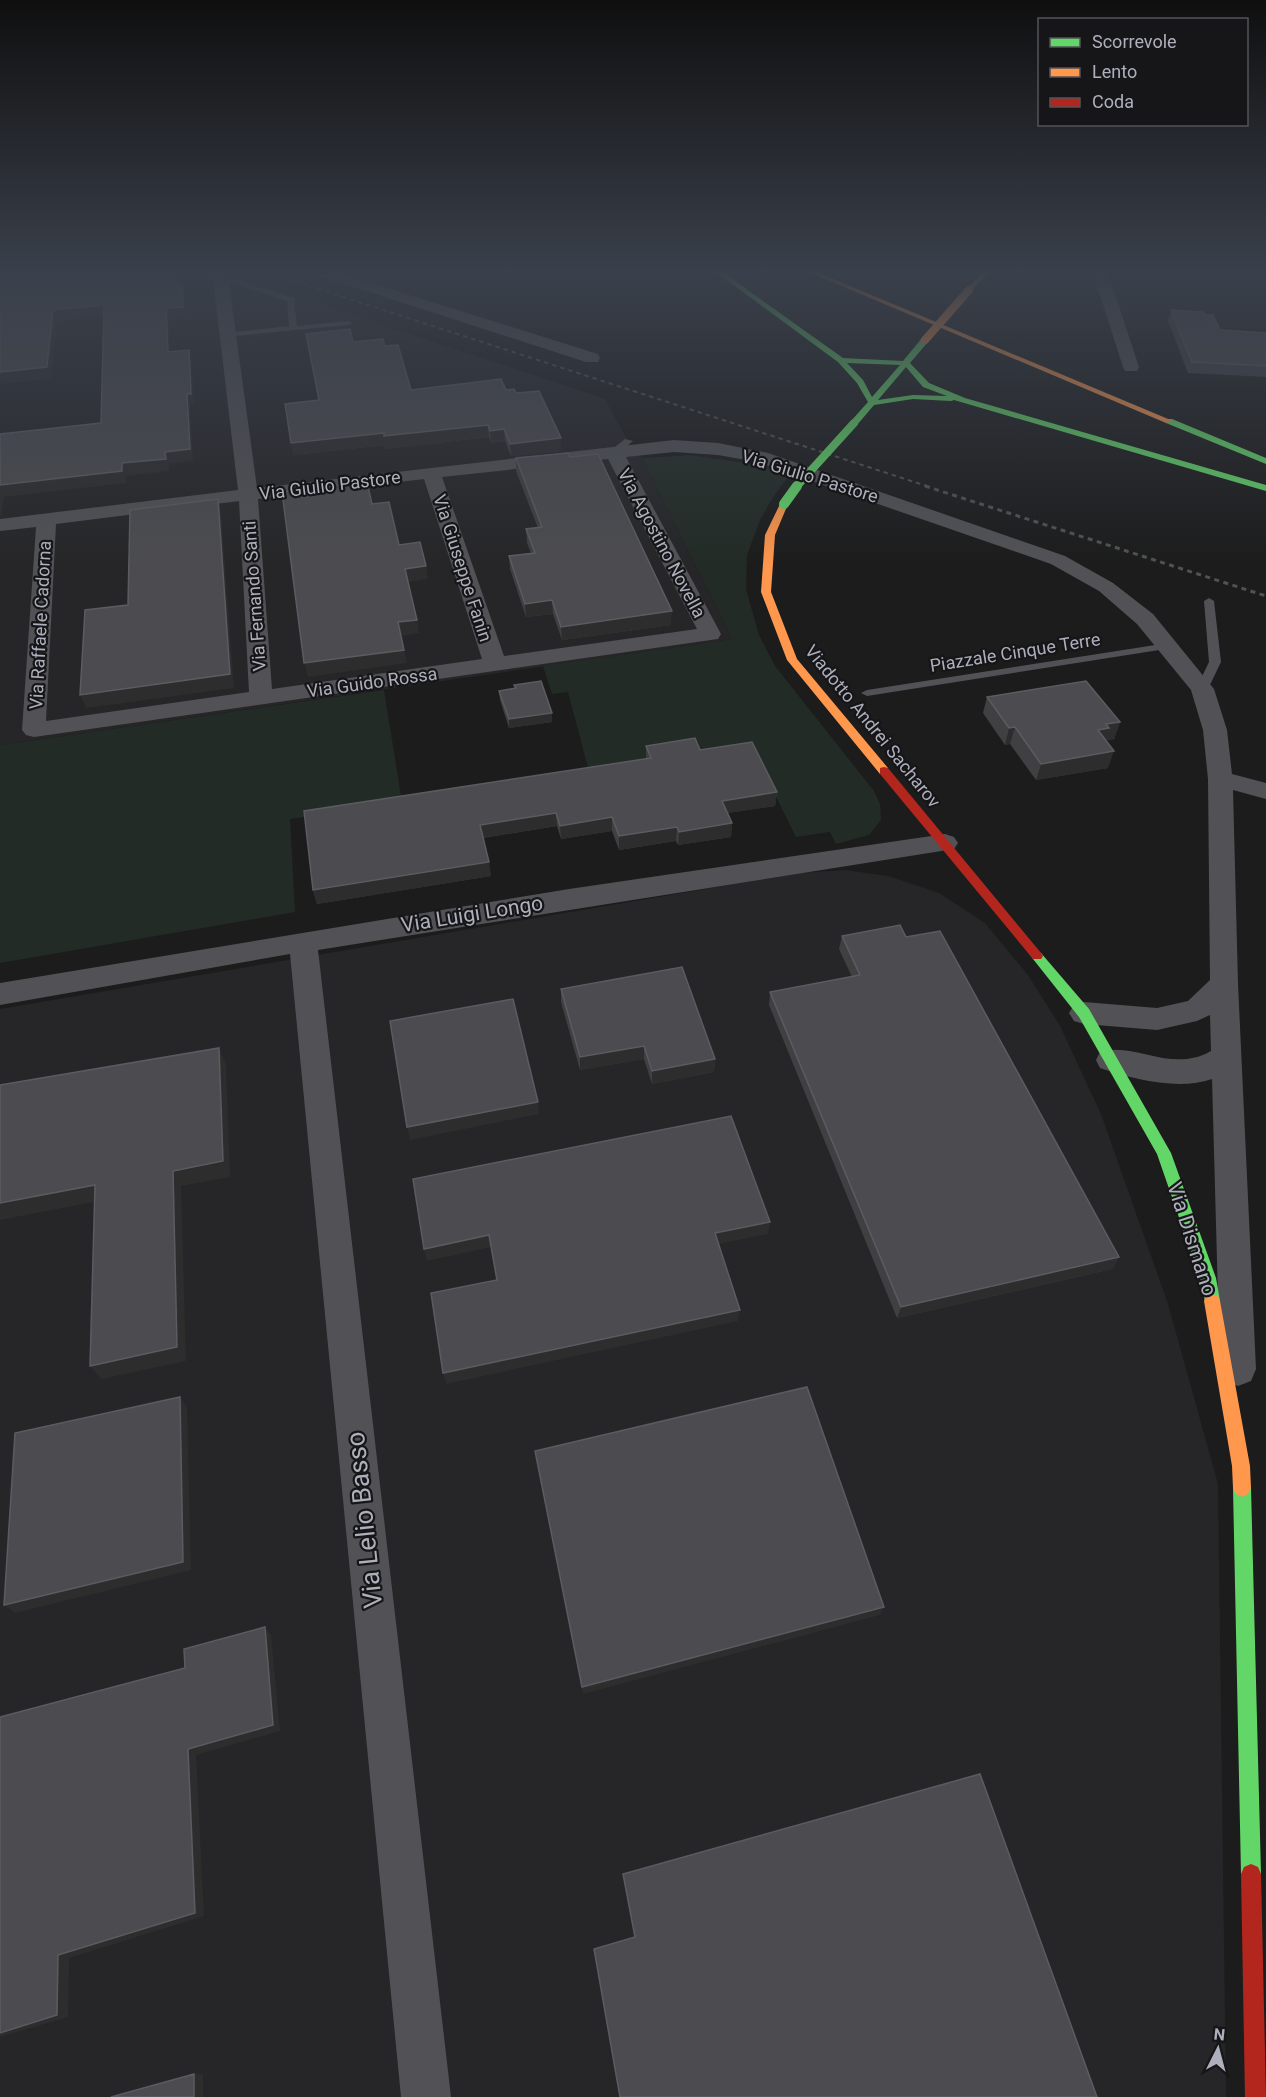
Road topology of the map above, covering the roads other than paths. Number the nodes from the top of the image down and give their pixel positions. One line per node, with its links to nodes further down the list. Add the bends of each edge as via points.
1 (232, 371): 14 (street, Via Fernando Santi)
2 (850, 371): 8 (main road)
3 (899, 371): 8 (main road, Viadotto Andrei Sacharov)
4 (913, 371): 7 (main road, via 926,385)
5 (1049, 371): 11 (main road)
6 (1082, 371): 10 (main road)
7 (962, 400): 8 (main road, via 913,397); 13 (main road)
8 (872, 403): 27 (main road, Viadotto Andrei Sacharov, bridge, via 784,504 770,535 766,592 792,660)
9 (621, 446): 12 (street, Via Giulio Pastore); 18 (street, Via Agostino Novella); 19 (street, Via Giulio Pastore, via 718,449 761,457 1058,560 1106,587 1145,619)
10 (1266, 446)
11 (1266, 461)
12 (431, 472): 14 (street, Via Giulio Pastore); 20 (street, Via Giuseppe Fanin)
13 (1266, 488)
14 (248, 495): 15 (street, Via Giulio Pastore); 23 (street, Via Fernando Santi)
15 (46, 520): 16 (street, Via Giulio Pastore); 24 (street, Via Raffaele Cadorna)
16 (0, 525)
17 (1209, 601): 21 (lane, via 1215,662)
18 (710, 634): 20 (street, Via Guido Rossa)
19 (1168, 646): 21 (street, Via Giulio Pastore); 22 (lane, Piazzale Cinque Terre)
20 (495, 664): 23 (street, Via Guido Rossa)
21 (1202, 689): 25 (street, Via Dismano, via 1215,730)
22 (867, 693)
23 (261, 698): 24 (street, Via Guido Rossa)
24 (34, 730)
25 (1220, 779): 26 (street); 29 (street, Via Dismano)
26 (1266, 791)
27 (945, 843): 28 (street, Via Luigi Longo); 31 (main road, Viadotto Andrei Sacharov)
28 (303, 942): 30 (street, Via Luigi Longo); 35 (street, Via Lelio Basso)
29 (1224, 984): 31 (street, via 1197,1010 1157,1019); 32 (street, Via Dismano)
30 (0, 994)
31 (1084, 1013): 33 (main road, Via Dismano)
32 (1227, 1057): 33 (street, via 1204,1070 1161,1071); 34 (street, Via Dismano)
33 (1111, 1060): 34 (main road, Via Dismano, via 1164,1154 1208,1278)
34 (1241, 1466): 36 (main road, Via Dismano)
35 (426, 2097)
36 (1256, 2097)

